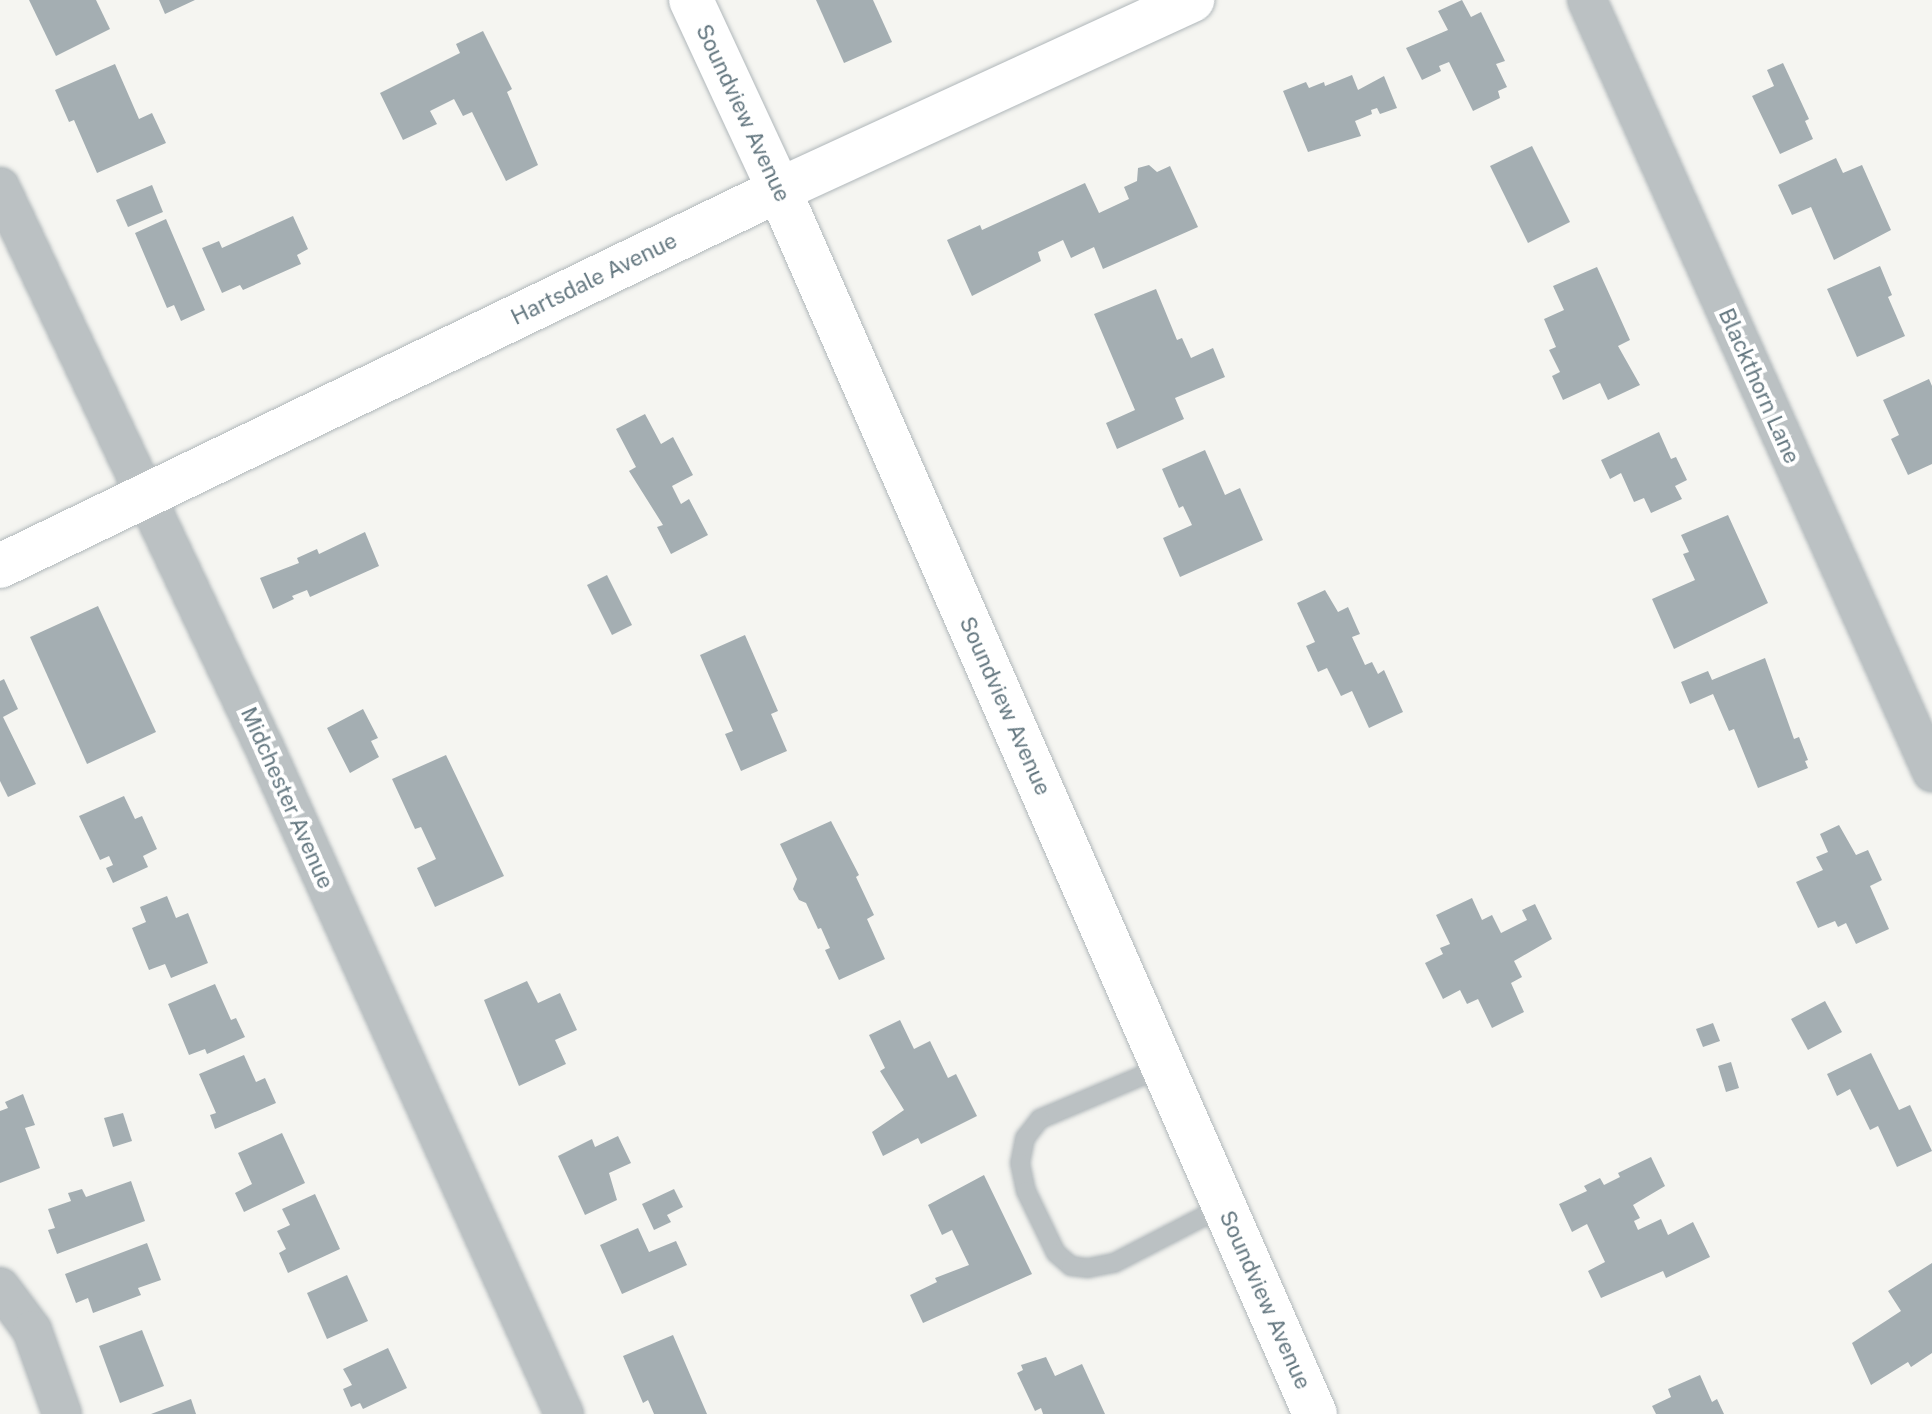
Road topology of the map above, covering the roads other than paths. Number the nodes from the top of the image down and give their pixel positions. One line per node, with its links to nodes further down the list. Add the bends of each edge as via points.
1 (691, 0): 5 (street, Soundview Avenue)
2 (1192, 0): 5 (street, Hartsdale Avenue)
3 (1587, 0): 8 (street, Blackthorn Lane)
4 (0, 187): 6 (street, Midchester Avenue)
5 (779, 190): 6 (street, Hartsdale Avenue); 9 (street, Soundview Avenue)
6 (145, 494): 7 (street, Hartsdale Avenue); 13 (street, Midchester Avenue, via 273,765)
7 (0, 566)
8 (1932, 772)
9 (1163, 1067): 10 (street, Soundview Avenue); 10 (lane, via 1040,1119 1025,1138 1020,1163 1026,1191 1056,1253 1071,1266 1088,1268 1114,1263)
10 (1224, 1206): 14 (street, Soundview Avenue)
11 (0, 1287): 12 (street, via 32,1330)
12 (62, 1414)
13 (564, 1414)
14 (1315, 1414)

